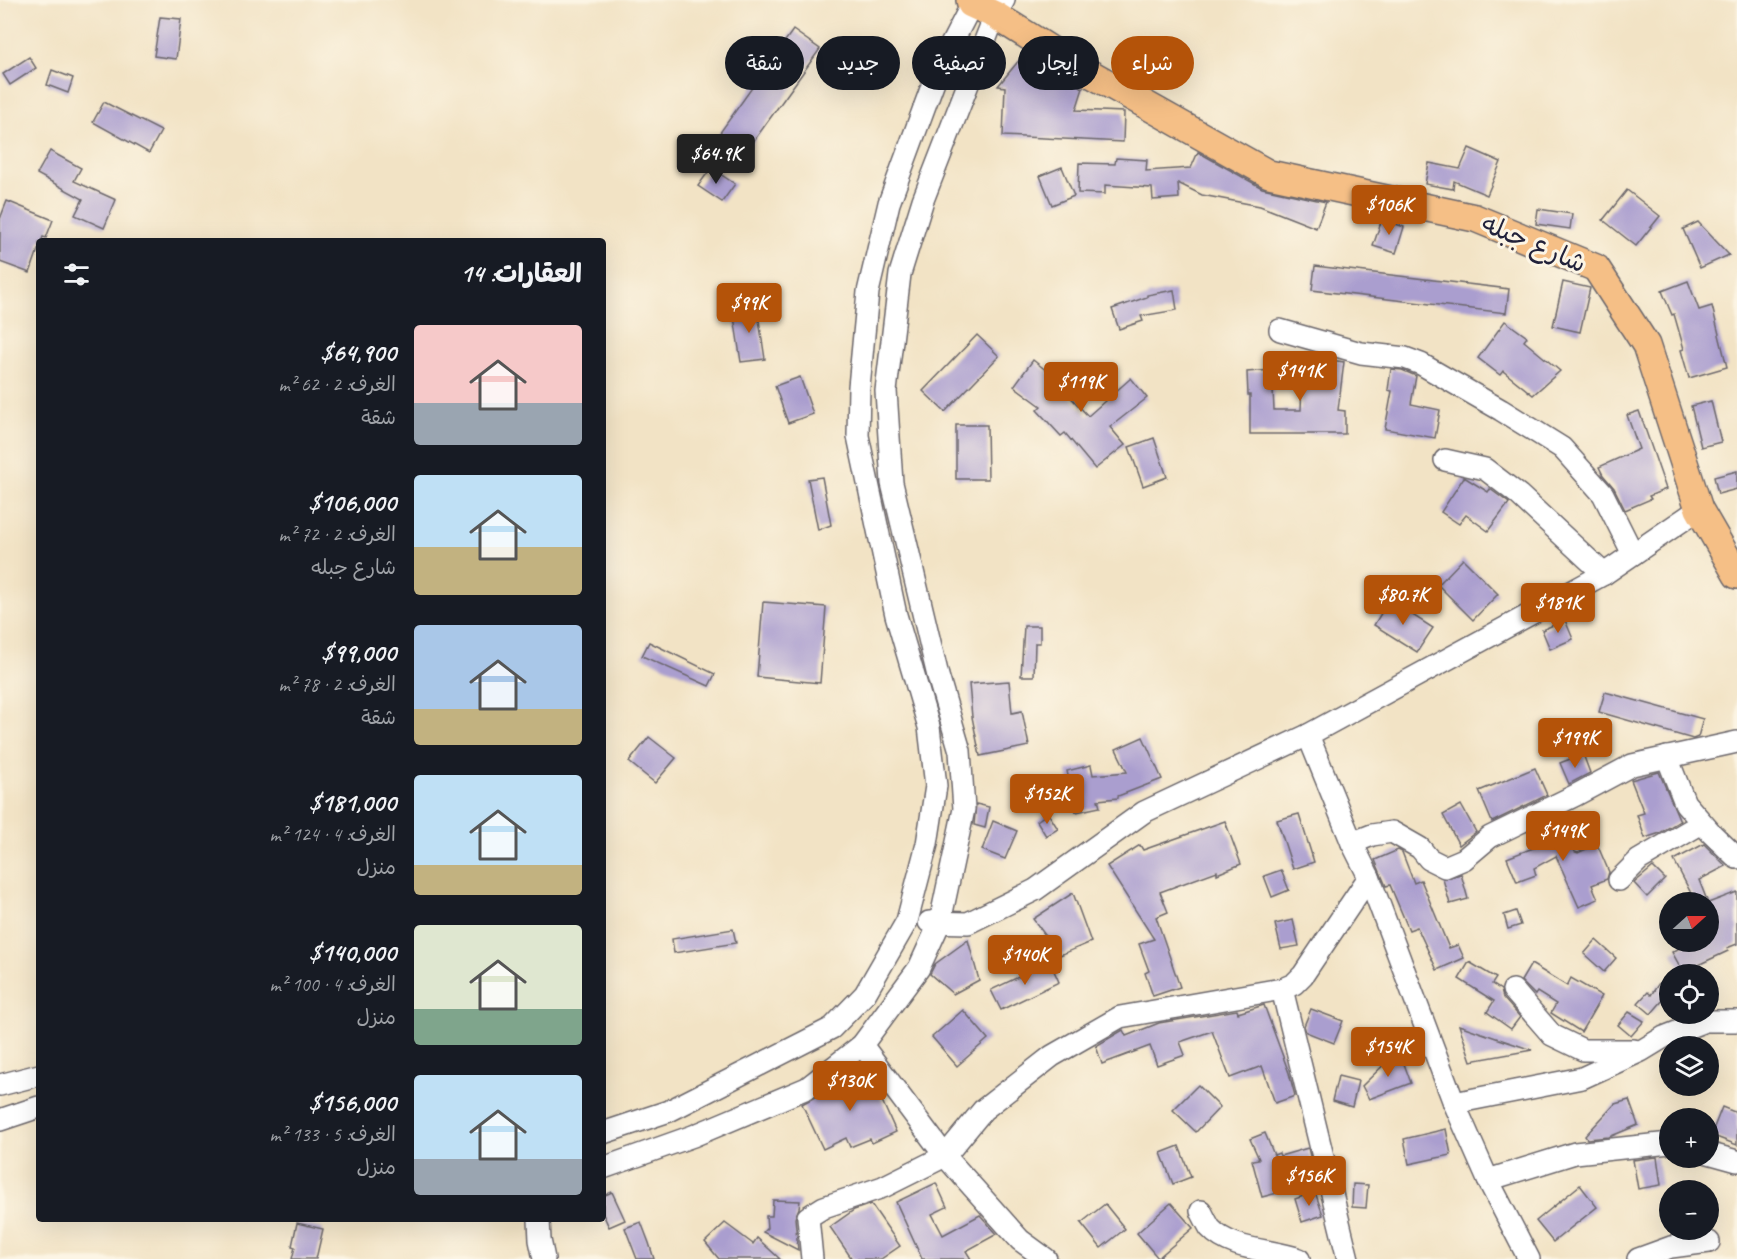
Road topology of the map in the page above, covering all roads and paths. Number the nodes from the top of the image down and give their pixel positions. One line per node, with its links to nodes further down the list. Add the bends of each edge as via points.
1 (983, 4): 4 (main road, شارع جبله, via 1068,61 1269,174 1475,218 1596,268 1646,345); 17 (street, via 938,70 889,203 868,292 859,387 858,435 896,615 929,727 936,786); 18 (street, via 900,274 886,392 892,483 960,751 964,810)
2 (1280, 330): 6 (street, via 1361,353 1405,358 1421,364 1545,437 1562,448 1603,494)
3 (1445, 460): 7 (street, via 1485,469)
4 (1699, 508): 5 (main road, شارع جبله); 6 (street)
5 (1728, 553): 8 (main road, شارع جبله)
6 (1633, 555): 7 (street)
7 (1604, 574): 9 (street)
8 (1737, 575)
9 (1308, 735): 13 (street); 18 (street, via 1144,812 1035,890 968,923)
10 (1737, 742): 11 (street)
11 (1667, 757): 12 (street, via 1685,803); 13 (street, via 1632,765 1490,837 1464,858 1445,867 1392,832)
12 (1702, 823): 14 (street); 16 (street, via 1639,860)
13 (1352, 843): 15 (street)
14 (1737, 858)
15 (1369, 877): 19 (street, via 1303,975); 26 (street)
16 (1619, 880)
17 (908, 921): 18 (street); 29 (street, via 865,994 832,1028 669,1111)
18 (940, 922): 22 (street, via 919,968)
19 (1282, 989): 31 (street, via 1120,1017 1052,1056 983,1110); 43 (street)
20 (1513, 990): 23 (street, via 1552,1035 1584,1050)
21 (1737, 1021): 23 (street, via 1706,1021 1664,1037)
22 (862, 1045): 31 (street); 34 (street, via 807,1088 693,1136)
23 (1641, 1051): 26 (street, via 1582,1078)
24 (36, 1076): 25 (street)
25 (0, 1085)
26 (1454, 1104): 35 (street)
27 (36, 1108): 28 (street)
28 (0, 1120)
29 (606, 1132)
30 (1659, 1144): 35 (street, via 1575,1153)
31 (945, 1156): 40 (street, via 883,1187 808,1217); 41 (street, via 1020,1240)
32 (1719, 1156): 33 (street)
33 (1737, 1161)
34 (606, 1167)
35 (1488, 1180): 44 (street)
36 (1201, 1211): 42 (street, via 1211,1228 1233,1243)
37 (539, 1222): 39 (street)
38 (1709, 1242): 45 (street, via 1671,1247)
39 (544, 1259)
40 (812, 1259)
41 (1046, 1259)
42 (1299, 1259)
43 (1348, 1259)
44 (1529, 1259)
45 (1638, 1259)

